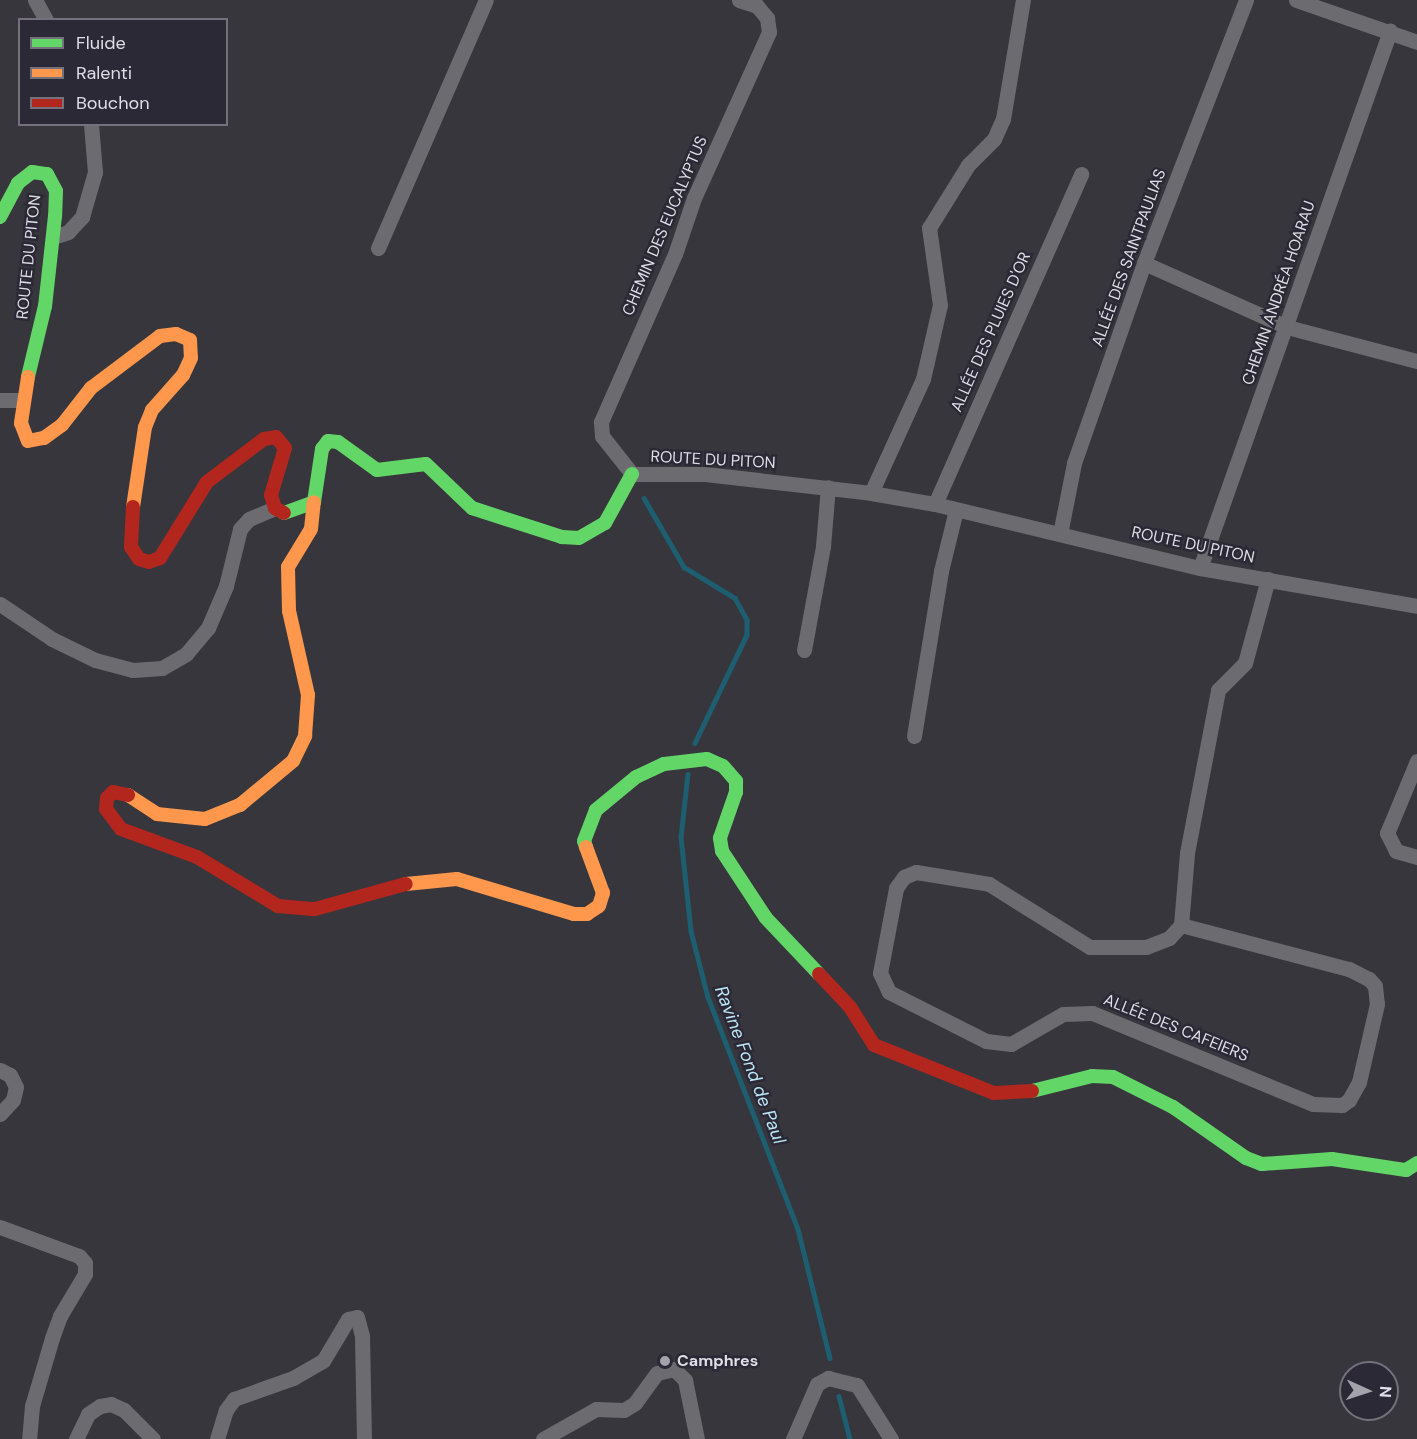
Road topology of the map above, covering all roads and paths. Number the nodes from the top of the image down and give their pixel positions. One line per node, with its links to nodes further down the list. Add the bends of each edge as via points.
1 (34, 0): 7 (street)
2 (486, 0): 14 (street)
3 (739, 0): 20 (street, CHEMIN DES EUCALYPTUS, via 757,6 767,18 769,32 694,198 675,254 602,422 602,436)
4 (1023, 0): 22 (street, via 1003,119 994,139 968,165 929,228 940,305 923,378)
5 (1246, 0): 15 (street, ALLÉE DES SAINTPAULIAS)
6 (1296, 0): 8 (street)
7 (45, 18)
8 (1390, 31): 9 (street); 16 (street, CHEMIN ANDRÉA HOARAU)
9 (1417, 42)
10 (91, 126): 13 (street, via 95,172 82,217 68,232)
11 (1081, 174): 24 (street, ALLÉE DES PLUIES D'OR)
12 (0, 217): 13 (street, ROUTE DU PITON, via 18,183 32,172 47,174 56,191)
13 (53, 237): 19 (street, ROUTE DU PITON, via 45,306)
14 (378, 248)
15 (1144, 263): 16 (street); 27 (street, ALLÉE DES SAINTPAULIAS, via 1074,464)
16 (1287, 327): 17 (street); 28 (street, CHEMIN ANDRÉA HOARAU)
17 (1417, 361)
18 (0, 400): 19 (street)
19 (23, 400): 25 (street, ROUTE DU PITON, via 23,434 28,441 44,438 62,425 91,388 160,336 176,334 190,340 191,358 183,375 152,410 145,427 130,528 131,547 139,558 160,558 170,548 185,514 207,482 249,448 276,437 285,448 283,463 273,480 271,495)
20 (632, 474): 21 (street, ROUTE DU PITON, via 705,474); 23 (street, ROUTE DU PITON, via 605,523 579,538 562,537 472,508 426,464 377,470 338,442 328,441 322,448)
21 (828, 487): 22 (street, ROUTE DU PITON); 32 (street, via 823,546)
22 (871, 493): 24 (street, ROUTE DU PITON)
23 (314, 502): 25 (street, via 287,514); 39 (street, via 311,529 288,567 289,611 308,695 305,736 293,761 278,778 240,805 205,819 157,814 126,793 113,792 107,798 106,809 121,829 197,857 278,906 315,909 399,885 457,879 574,914 587,914 599,906 603,893 584,841 596,810 636,777 663,764 706,759 723,766 736,781 720,838 722,851 766,918 850,1007 874,1045 994,1093 1042,1091 1092,1076 1113,1077 1173,1107 1246,1158 1262,1164 1332,1159 1406,1170)
24 (935, 504): 26 (street, ROUTE DU PITON)
25 (275, 508): 30 (street, via 249,519 240,529 223,598 208,628 186,654 162,668 133,670 95,660 52,639)
26 (956, 510): 27 (street, ROUTE DU PITON); 33 (street, via 941,571)
27 (1060, 534): 28 (street, ROUTE DU PITON)
28 (1200, 567): 29 (street, ROUTE DU PITON)
29 (1268, 579): 31 (street, ROUTE DU PITON); 36 (street, via 1245,663 1218,690 1187,853)
30 (0, 604)
31 (1417, 606)
32 (804, 650)
33 (914, 736)
34 (1417, 761): 35 (street, via 1387,833 1396,851)
35 (1417, 857)
36 (1181, 925): 36 (street, ALLÉE DES CAFEIERS, via 1169,938 1146,947 1090,946 989,884 916,872 904,877 896,888 880,973 890,992 986,1041 1011,1044 1063,1014 1092,1013 1313,1104 1342,1105 1349,1100 1359,1082 1377,1004 1375,986 1369,979 1349,969)
37 (0, 1070): 38 (street, via 10,1075 16,1087 13,1100)
38 (0, 1114)
39 (1417, 1163)
40 (0, 1227): 41 (street, via 79,1256 85,1263 85,1274 52,1338 32,1406)
41 (29, 1439)
42 (76, 1439): 43 (street, via 88,1414 111,1404 124,1410)
43 (153, 1439)
44 (218, 1439): 45 (street, via 226,1410 234,1399 292,1378 323,1361 348,1319 357,1317 362,1336)
45 (364, 1439)
46 (543, 1439): 47 (street, via 596,1409 624,1410 635,1403 657,1373 674,1369 685,1380)
47 (697, 1439)
48 (793, 1439): 49 (street, via 817,1384 828,1378 858,1385)
49 (891, 1439)

